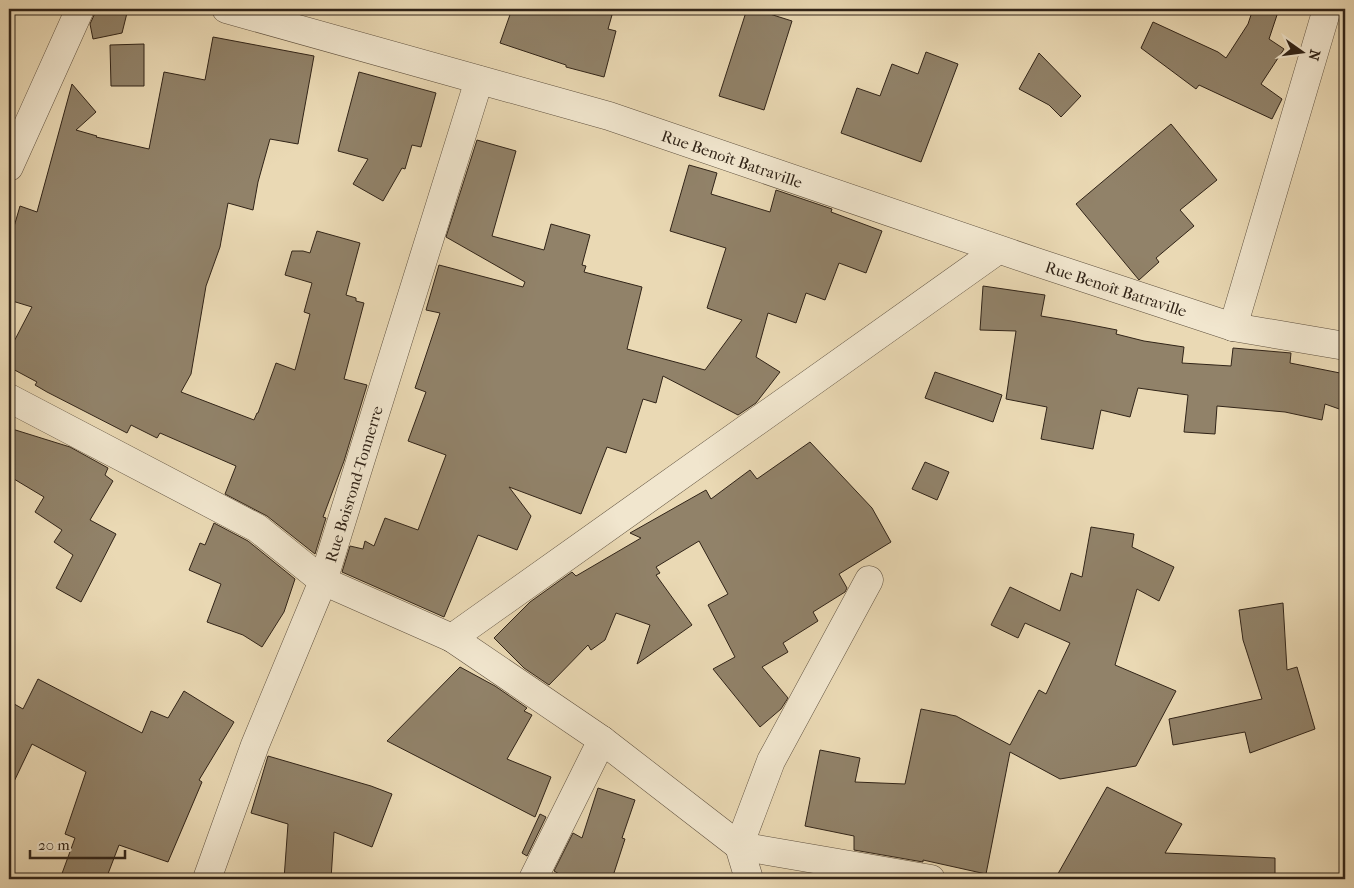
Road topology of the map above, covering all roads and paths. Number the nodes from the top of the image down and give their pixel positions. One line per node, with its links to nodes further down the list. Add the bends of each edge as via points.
1 (80, 9): 5 (street)
2 (226, 9): 4 (street, Rue Benoît Batraville)
3 (1327, 9): 7 (street)
4 (479, 80): 6 (street, Rue Benoît Batraville, via 609,116); 11 (street, Rue Boisrond-Tonnerre)
5 (9, 167)
6 (998, 250): 7 (street, Rue Benoît Batraville); 12 (street)
7 (1233, 327): 8 (street, Rue Benoît Batraville)
8 (1345, 346)
9 (9, 398): 11 (street, via 257,528)
10 (869, 580): 14 (street, via 771,761)
11 (323, 581): 12 (street); 15 (street, Rue Boisrond-Tonnerre, via 255,745)
12 (452, 638): 13 (street)
13 (602, 740): 14 (street); 16 (street)
14 (739, 846): 17 (street); 18 (street)
15 (207, 879)
16 (533, 879)
17 (749, 879)
18 (931, 879)

